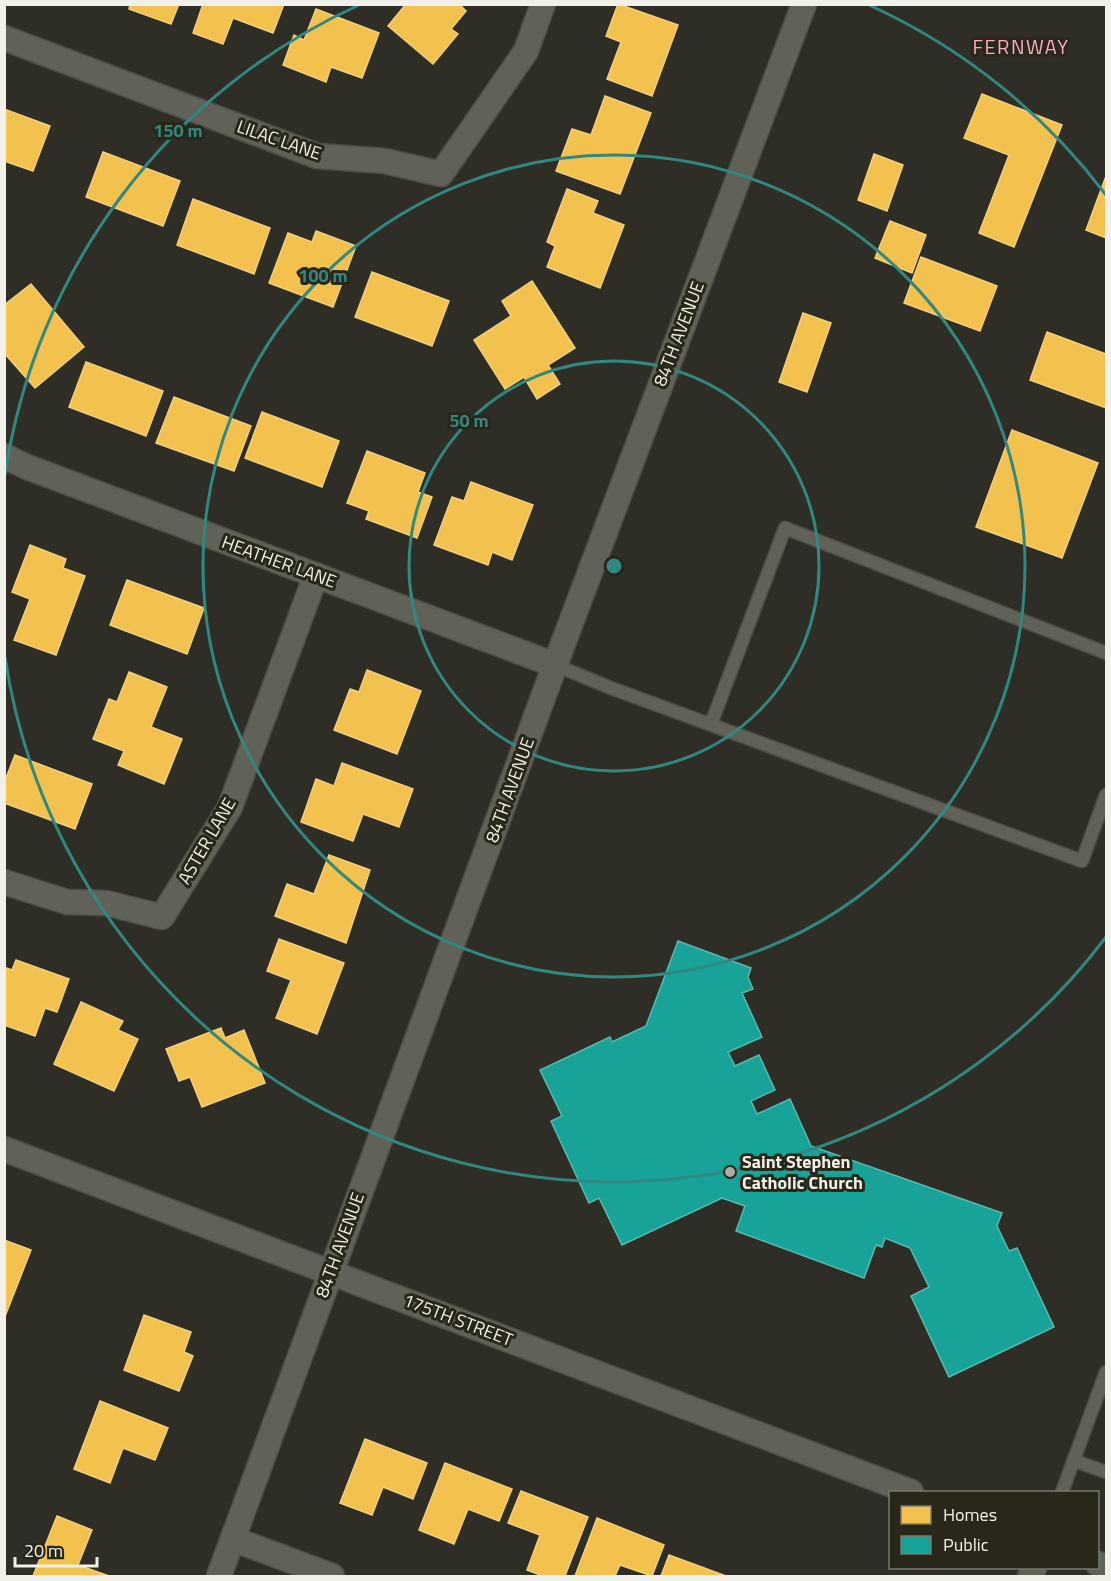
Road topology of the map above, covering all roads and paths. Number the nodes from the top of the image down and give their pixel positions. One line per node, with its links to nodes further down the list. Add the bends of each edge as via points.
1 (543, 4): 3 (street, LILAC LANE, via 526,51 441,174 385,161 317,156)
2 (804, 4): 7 (street, 84TH AVENUE)
3 (4, 38)
4 (4, 456): 5 (street, HEATHER LANE, via 27,468)
5 (316, 575): 7 (street, HEATHER LANE); 10 (street, ASTER LANE, via 230,807 162,917 106,903 67,902)
6 (1107, 653): 8 (lane, via 785,528)
7 (555, 665): 8 (lane); 12 (street, 84TH AVENUE)
8 (711, 724): 9 (lane, via 1082,861)
9 (1107, 795)
10 (4, 882)
11 (4, 1149): 12 (street, 175TH STREET)
12 (330, 1271): 16 (street, 175TH STREET); 18 (street, 84TH AVENUE)
13 (1107, 1372): 14 (lane)
14 (1075, 1461): 15 (lane); 17 (lane)
15 (1107, 1472)
16 (908, 1491)
17 (1062, 1491)
18 (233, 1539): 19 (street, 84TH AVENUE); 20 (street)
19 (219, 1576)
20 (332, 1576)

